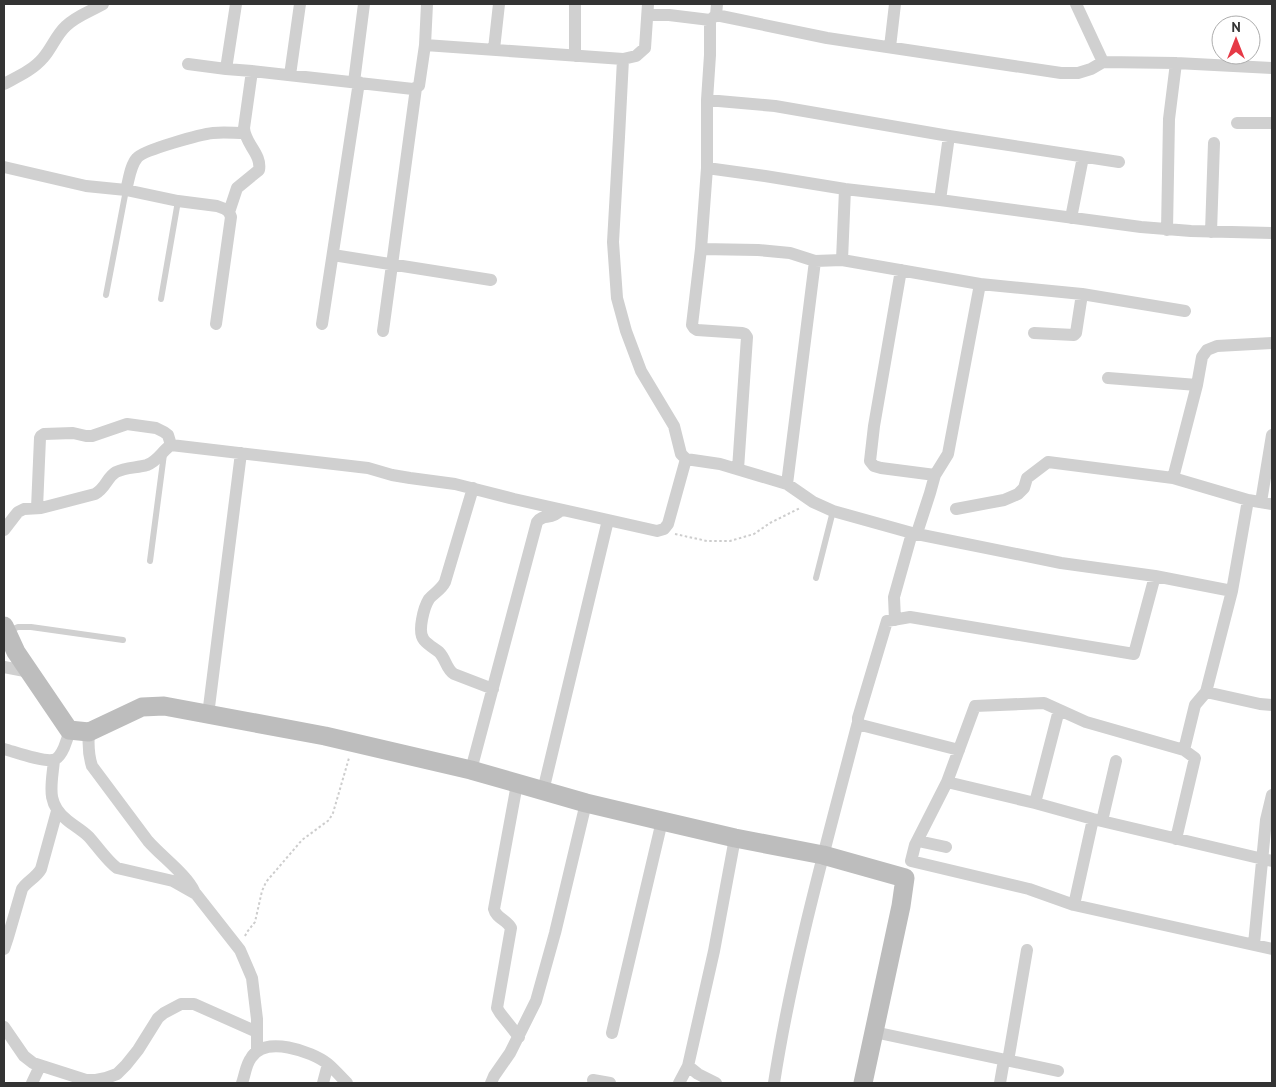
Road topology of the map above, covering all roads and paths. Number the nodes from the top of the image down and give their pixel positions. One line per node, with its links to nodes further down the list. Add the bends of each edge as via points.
1 (103, 4): 25 (street, via 72,21 42,59)
2 (236, 4): 21 (street)
3 (300, 4): 23 (street)
4 (364, 4): 24 (street)
5 (427, 4): 12 (street)
6 (499, 4): 14 (street)
7 (575, 4): 15 (street)
8 (895, 4): 13 (street)
9 (1076, 4): 17 (street)
10 (648, 10): 11 (street, via 683,17); 16 (street, via 644,48 636,56)
11 (714, 13): 13 (street, via 827,38); 27 (street)
12 (425, 44): 14 (street); 26 (street)
13 (890, 47): 17 (street, via 1061,74 1078,73)
14 (494, 49): 15 (street)
15 (575, 56): 16 (street)
16 (623, 59): 68 (street, via 613,242 617,298 641,371 674,426 681,454)
17 (1102, 62): 18 (street)
18 (1176, 63): 20 (street); 43 (street, via 1169,119)
19 (188, 64): 21 (street)
20 (1272, 68)
21 (226, 69): 22 (street)
22 (252, 71): 23 (street); 30 (street)
23 (290, 75): 24 (street)
24 (357, 82): 26 (street); 47 (street)
25 (4, 84)
26 (416, 88): 50 (street)
27 (707, 100): 31 (street, via 775,106); 36 (street)
28 (1237, 123): 29 (street)
29 (1272, 123)
30 (244, 133): 38 (street, via 212,133 145,152 134,162); 41 (street, via 258,157 259,170 237,188)
31 (949, 136): 33 (street); 39 (street)
32 (1214, 144): 44 (street)
33 (1083, 157): 34 (street); 42 (street)
34 (1119, 162)
35 (4, 167): 38 (street, via 73,184)
36 (707, 168): 37 (street); 46 (street)
37 (845, 189): 39 (street); 48 (street)
38 (126, 190): 40 (street); 55 (lane)
39 (940, 200): 42 (street)
40 (178, 201): 41 (street, via 217,206); 56 (lane)
41 (229, 212): 58 (street, via 231,217)
42 (1071, 218): 43 (street)
43 (1167, 230): 44 (street)
44 (1210, 232): 45 (street)
45 (1272, 233)
46 (701, 249): 49 (street, via 790,253); 69 (street, via 692,325 697,330 742,333 747,337)
47 (333, 255): 50 (street); 59 (street)
48 (842, 260): 49 (street); 51 (street)
49 (815, 261): 72 (street)
50 (392, 264): 52 (street); 60 (street)
51 (901, 270): 53 (street); 70 (street, via 870,461 881,468)
52 (491, 280)
53 (980, 284): 54 (street); 70 (street, via 948,454)
54 (1082, 294): 57 (street); 61 (street, via 1074,335)
55 (106, 295)
56 (161, 300)
57 (1185, 311)
58 (216, 324)
59 (322, 324)
60 (383, 331)
61 (1034, 333)
62 (1272, 342): 64 (street, via 1217,346 1206,350)
63 (1108, 378): 64 (street)
64 (1197, 385): 71 (street)
65 (1272, 435): 76 (street)
66 (167, 447): 67 (street); 77 (street, via 148,464 115,472 95,494); 77 (street, via 168,435 164,432 128,424 92,436 44,434 40,438); 85 (lane)
67 (241, 453): 73 (street, via 368,468); 98 (street)
68 (686, 459): 69 (street); 82 (street)
69 (738, 468): 72 (street)
70 (935, 475): 84 (street)
71 (1173, 478): 74 (street); 78 (street, via 1048,462 1027,478 1018,494 1004,500)
72 (787, 484): 75 (street)
73 (472, 488): 79 (street); 94 (street, via 445,582 427,603 420,632 424,640 440,653 451,672)
74 (1248, 500): 76 (street); 88 (street)
75 (813, 502): 80 (street); 82 (path, via 754,534 730,541 707,541)
76 (1267, 503)
77 (37, 508): 83 (street, via 18,512)
78 (956, 509)
79 (561, 510): 81 (street); 94 (street, via 537,522)
80 (833, 511): 84 (street); 87 (lane)
81 (608, 520): 82 (street, via 657,531); 111 (street)
82 (664, 529)
83 (4, 530)
84 (914, 533): 86 (street, via 1061,563); 89 (street, via 894,597)
85 (150, 561)
86 (1155, 576): 88 (street); 89 (street, via 1134,654 910,617)
87 (816, 578)
88 (1232, 591): 95 (street)
89 (895, 620): 99 (street, via 887,621)
90 (5, 628): 91 (lane, via 31,627); 93 (main road)
91 (123, 640)
92 (4, 667): 93 (street)
93 (30, 672): 100 (main road)
94 (493, 688): 108 (street)
95 (1206, 692): 96 (street); 105 (street, via 1195,705)
96 (1272, 705)
97 (1059, 710): 104 (street, via 1044,703 975,706); 105 (street, via 1086,722); 114 (street)
98 (208, 715): 101 (main road, via 164,706 142,707); 102 (main road)
99 (858, 722): 104 (street); 123 (street)
100 (69, 730): 101 (main road); 106 (street, via 67,742)
101 (89, 732): 126 (street, via 92,766 148,842 192,885)
102 (353, 743): 108 (main road); 131 (path, via 333,813 329,820 302,840 266,882 255,922)
103 (4, 749): 106 (street)
104 (959, 750): 109 (street)
105 (1184, 750): 120 (street, via 1195,758)
106 (54, 760): 115 (street, via 51,787 52,802)
107 (1116, 761): 116 (street)
108 (471, 770): 110 (main road)
109 (947, 782): 114 (street); 121 (street)
110 (517, 784): 111 (main road); 137 (street, via 494,912 510,928 497,1008)
111 (543, 791): 113 (main road)
112 (1272, 795): 118 (street)
113 (586, 803): 117 (main road); 137 (street, via 536,1001)
114 (1035, 803): 116 (street)
115 (57, 811): 126 (street, via 84,832 117,868 173,881); 130 (street, via 41,870 22,889)
116 (1098, 820): 120 (street); 127 (street)
117 (662, 821): 119 (main road); 136 (street)
118 (1269, 821): 124 (street)
119 (735, 838): 123 (main road); 142 (street)
120 (1176, 839): 124 (street)
121 (918, 841): 122 (street); 125 (street)
122 (946, 847)
123 (823, 855): 125 (main road); 153 (street, via 787,1007)
124 (1268, 860): 128 (street)
125 (908, 870): 127 (street, via 1029,890); 135 (main road)
126 (196, 894): 131 (street)
127 (1074, 905): 128 (street)
128 (1254, 944): 129 (street)
129 (1272, 948)
130 (4, 949)
131 (240, 950): 134 (street, via 252,978)
132 (1028, 950): 139 (street)
133 (4, 1027): 141 (street, via 24,1056)
134 (257, 1032): 138 (street); 141 (street, via 187,1003 158,1018 138,1050 117,1074 86,1080)
135 (874, 1032): 139 (street); 154 (main road)
136 (612, 1033)
137 (519, 1037): 149 (street)
138 (257, 1050): 140 (street, via 269,1046 290,1048); 146 (street, via 250,1058)
139 (1006, 1060): 143 (street); 155 (street)
140 (328, 1064): 147 (street); 148 (street)
141 (40, 1066): 145 (street)
142 (688, 1066): 151 (street); 152 (street)
143 (1058, 1071)
144 (593, 1080): 150 (street)
145 (32, 1083)
146 (242, 1083)
147 (323, 1083)
148 (347, 1083)
149 (491, 1083)
150 (610, 1083)
151 (679, 1083)
152 (716, 1083)
153 (774, 1083)
154 (863, 1083)
155 (1000, 1083)

